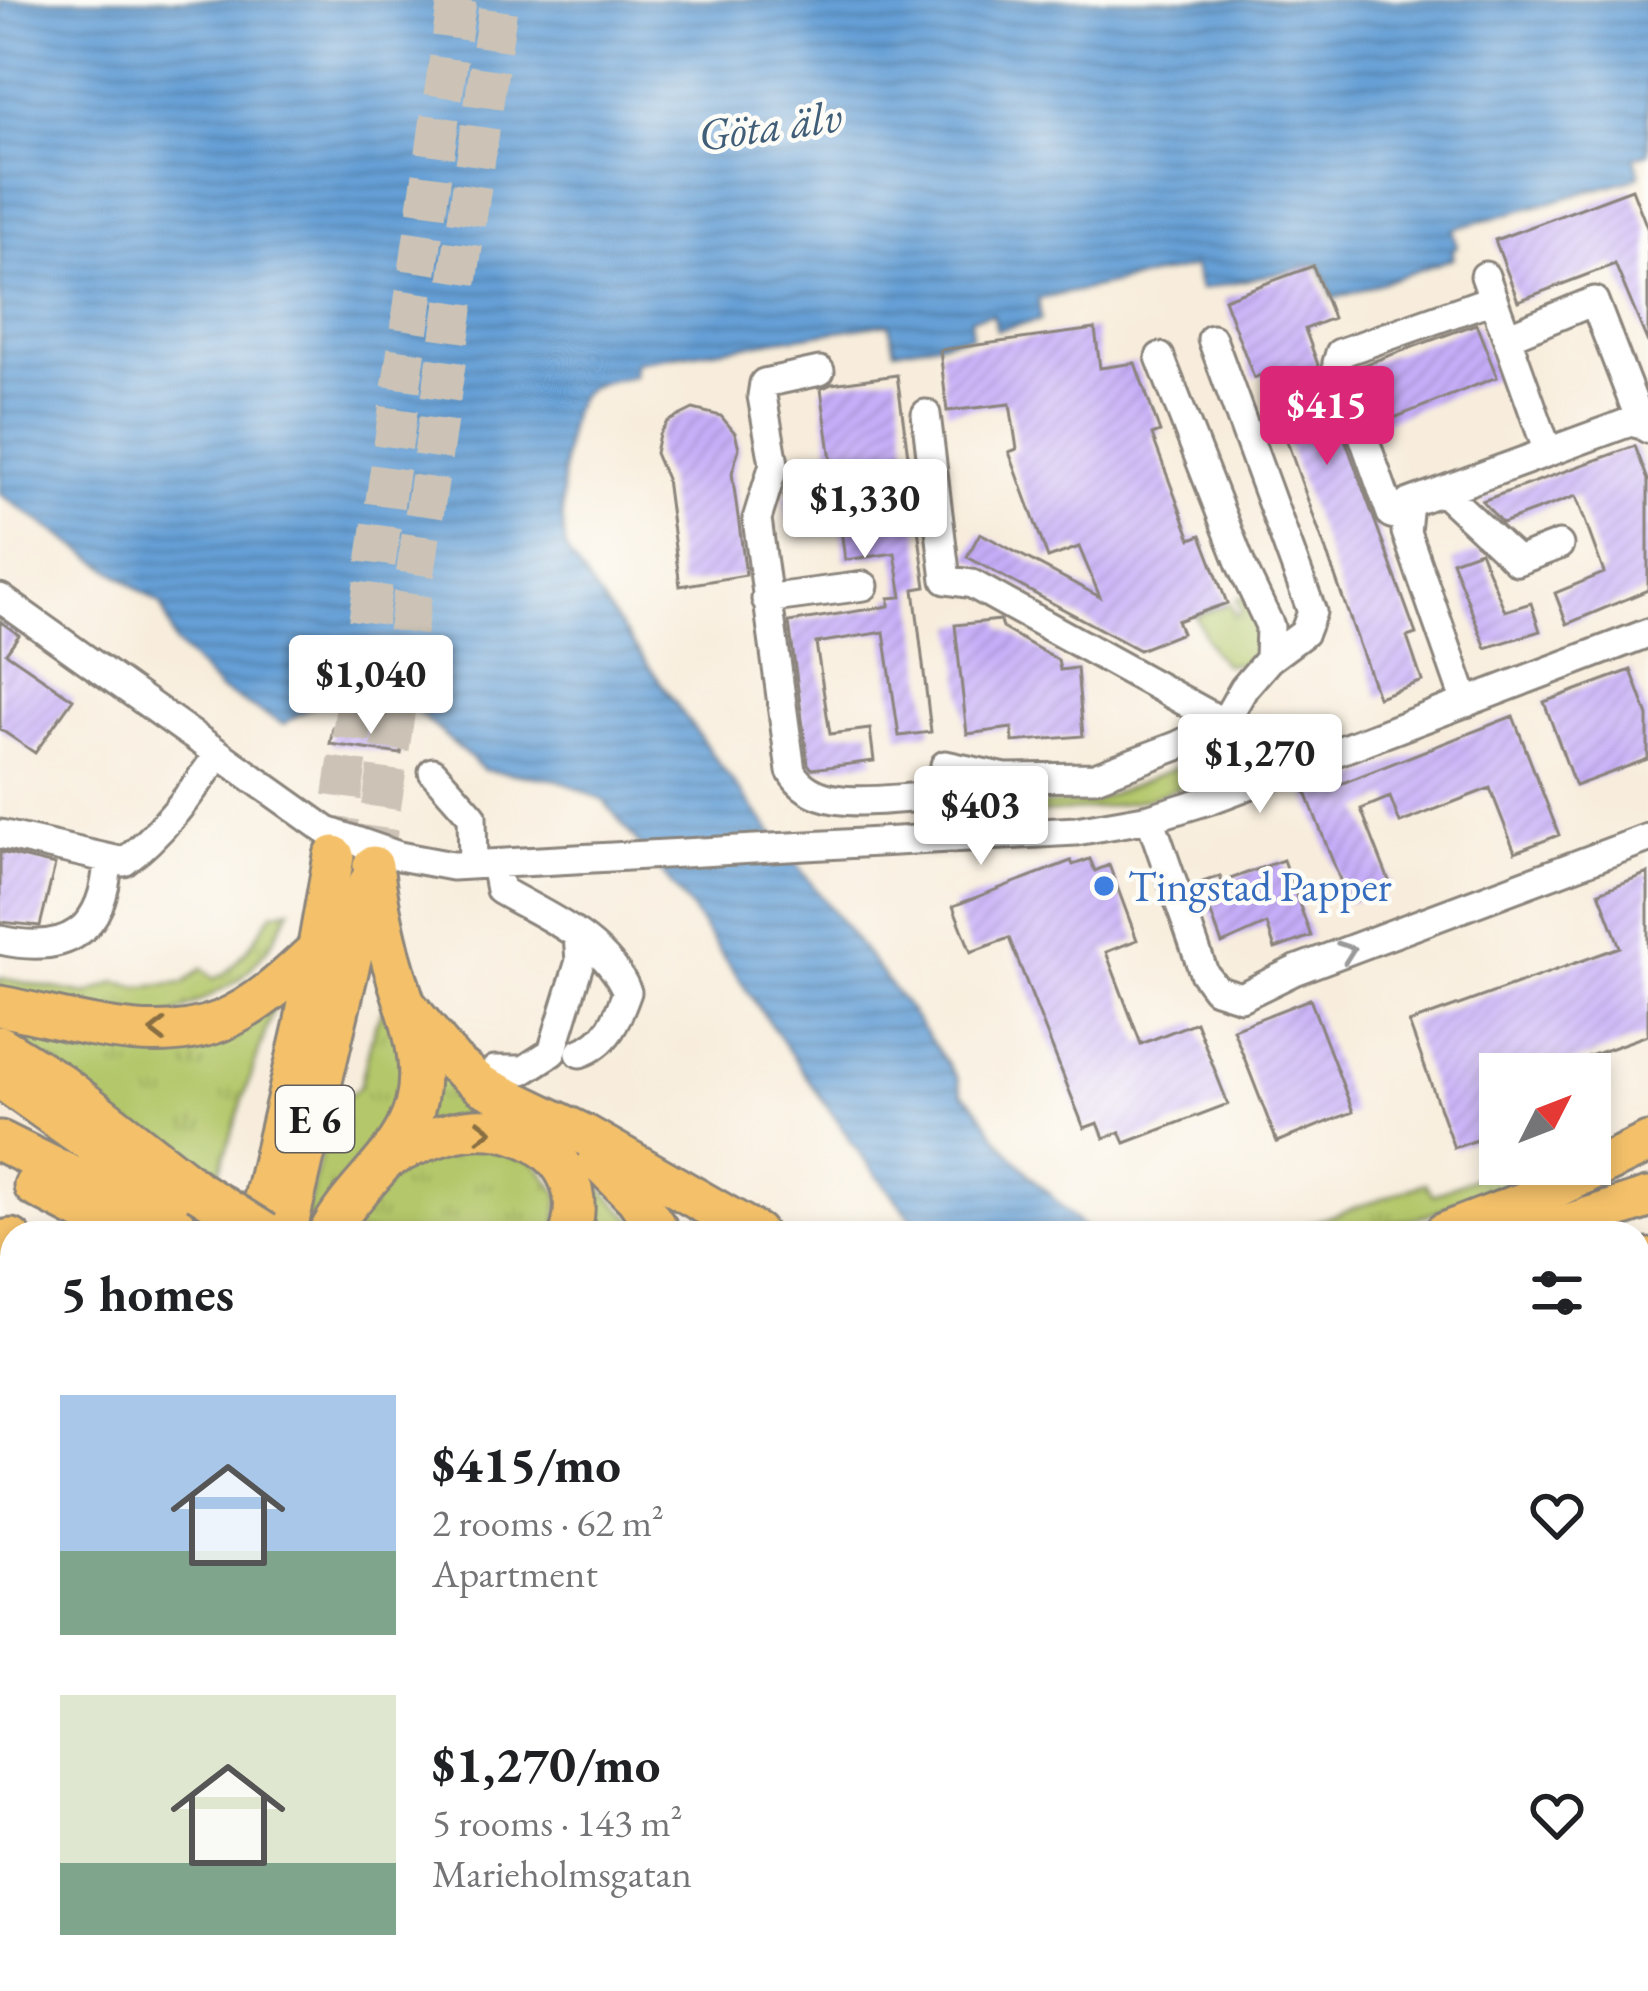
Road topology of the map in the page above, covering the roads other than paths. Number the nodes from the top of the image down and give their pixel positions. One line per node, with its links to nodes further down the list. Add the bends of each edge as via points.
1 (1507, 337): 6 (street, via 1594,301); 7 (street); 9 (street, via 1489,287 1340,352 1337,363 1391,514)
2 (1212, 339): 15 (street, via 1312,612 1304,633)
3 (1160, 357): 15 (street, via 1270,626)
4 (820, 371): 13 (street, via 764,382 774,464 757,519)
5 (926, 414): 17 (street, via 946,580 972,584)
6 (1645, 427): 7 (street, via 1630,422)
7 (1548, 452): 8 (street)
8 (1442, 491): 9 (street, via 1409,503); 10 (street, via 1516,561)
9 (1406, 518): 16 (street)
10 (1558, 545)
11 (864, 586): 13 (street)
12 (0, 598): 18 (street)
13 (766, 599): 24 (street, via 798,784 829,798 931,797 945,809)
14 (1648, 632): 16 (street)
15 (1270, 658): 17 (street)
16 (1466, 703): 21 (street)
17 (1224, 723): 19 (street, via 1095,777 1005,778); 21 (street)
18 (218, 754): 27 (street, via 146,845 124,862); 28 (street, via 350,841 452,866)
19 (945, 765)
20 (434, 772): 28 (street, via 472,816)
21 (1262, 782): 22 (street)
22 (1150, 818): 24 (street); 25 (street, one-way to 25, via 1204,974 1240,998)
23 (0, 834): 27 (street)
24 (954, 838): 28 (street)
25 (1648, 838)
26 (334, 856): 31 (highway, E 6)
27 (108, 860): 30 (street, via 106,891 76,937 28,946)
28 (484, 865): 29 (street, via 500,890)
29 (578, 936): 35 (street, via 601,952 627,992 599,1046); 37 (street, via 580,961 552,1052 524,1070 495,1070)
30 (0, 940)
31 (318, 949): 33 (highway, one-way to 33, via 241,1012 193,1030 144,1032); 38 (highway, E 6)
32 (406, 1005): 37 (highway); 42 (highway, via 419,1089); 53 (highway, E 6, via 373,866)
33 (0, 1006)
34 (0, 1046): 49 (highway, via 58,1082)
35 (580, 1053)
36 (0, 1078): 50 (highway)
37 (482, 1085): 39 (highway)
38 (289, 1093): 51 (highway); 52 (highway, E 6)
39 (543, 1113): 56 (highway, via 611,1172); 57 (highway)
40 (0, 1141): 48 (highway)
41 (1648, 1143): 58 (highway)
42 (386, 1159): 54 (highway); 55 (highway, one-way to 55, via 473,1129 532,1140 571,1178)
43 (0, 1168): 47 (highway)
44 (0, 1184): 46 (highway)
45 (1648, 1198): 59 (highway)
46 (70, 1221)
47 (102, 1221)
48 (200, 1221)
49 (201, 1221)
50 (201, 1221)
51 (203, 1221)
52 (259, 1221)
53 (289, 1221)
54 (337, 1221)
55 (572, 1221)
56 (650, 1221)
57 (735, 1221)
58 (1476, 1221)
59 (1578, 1221)

